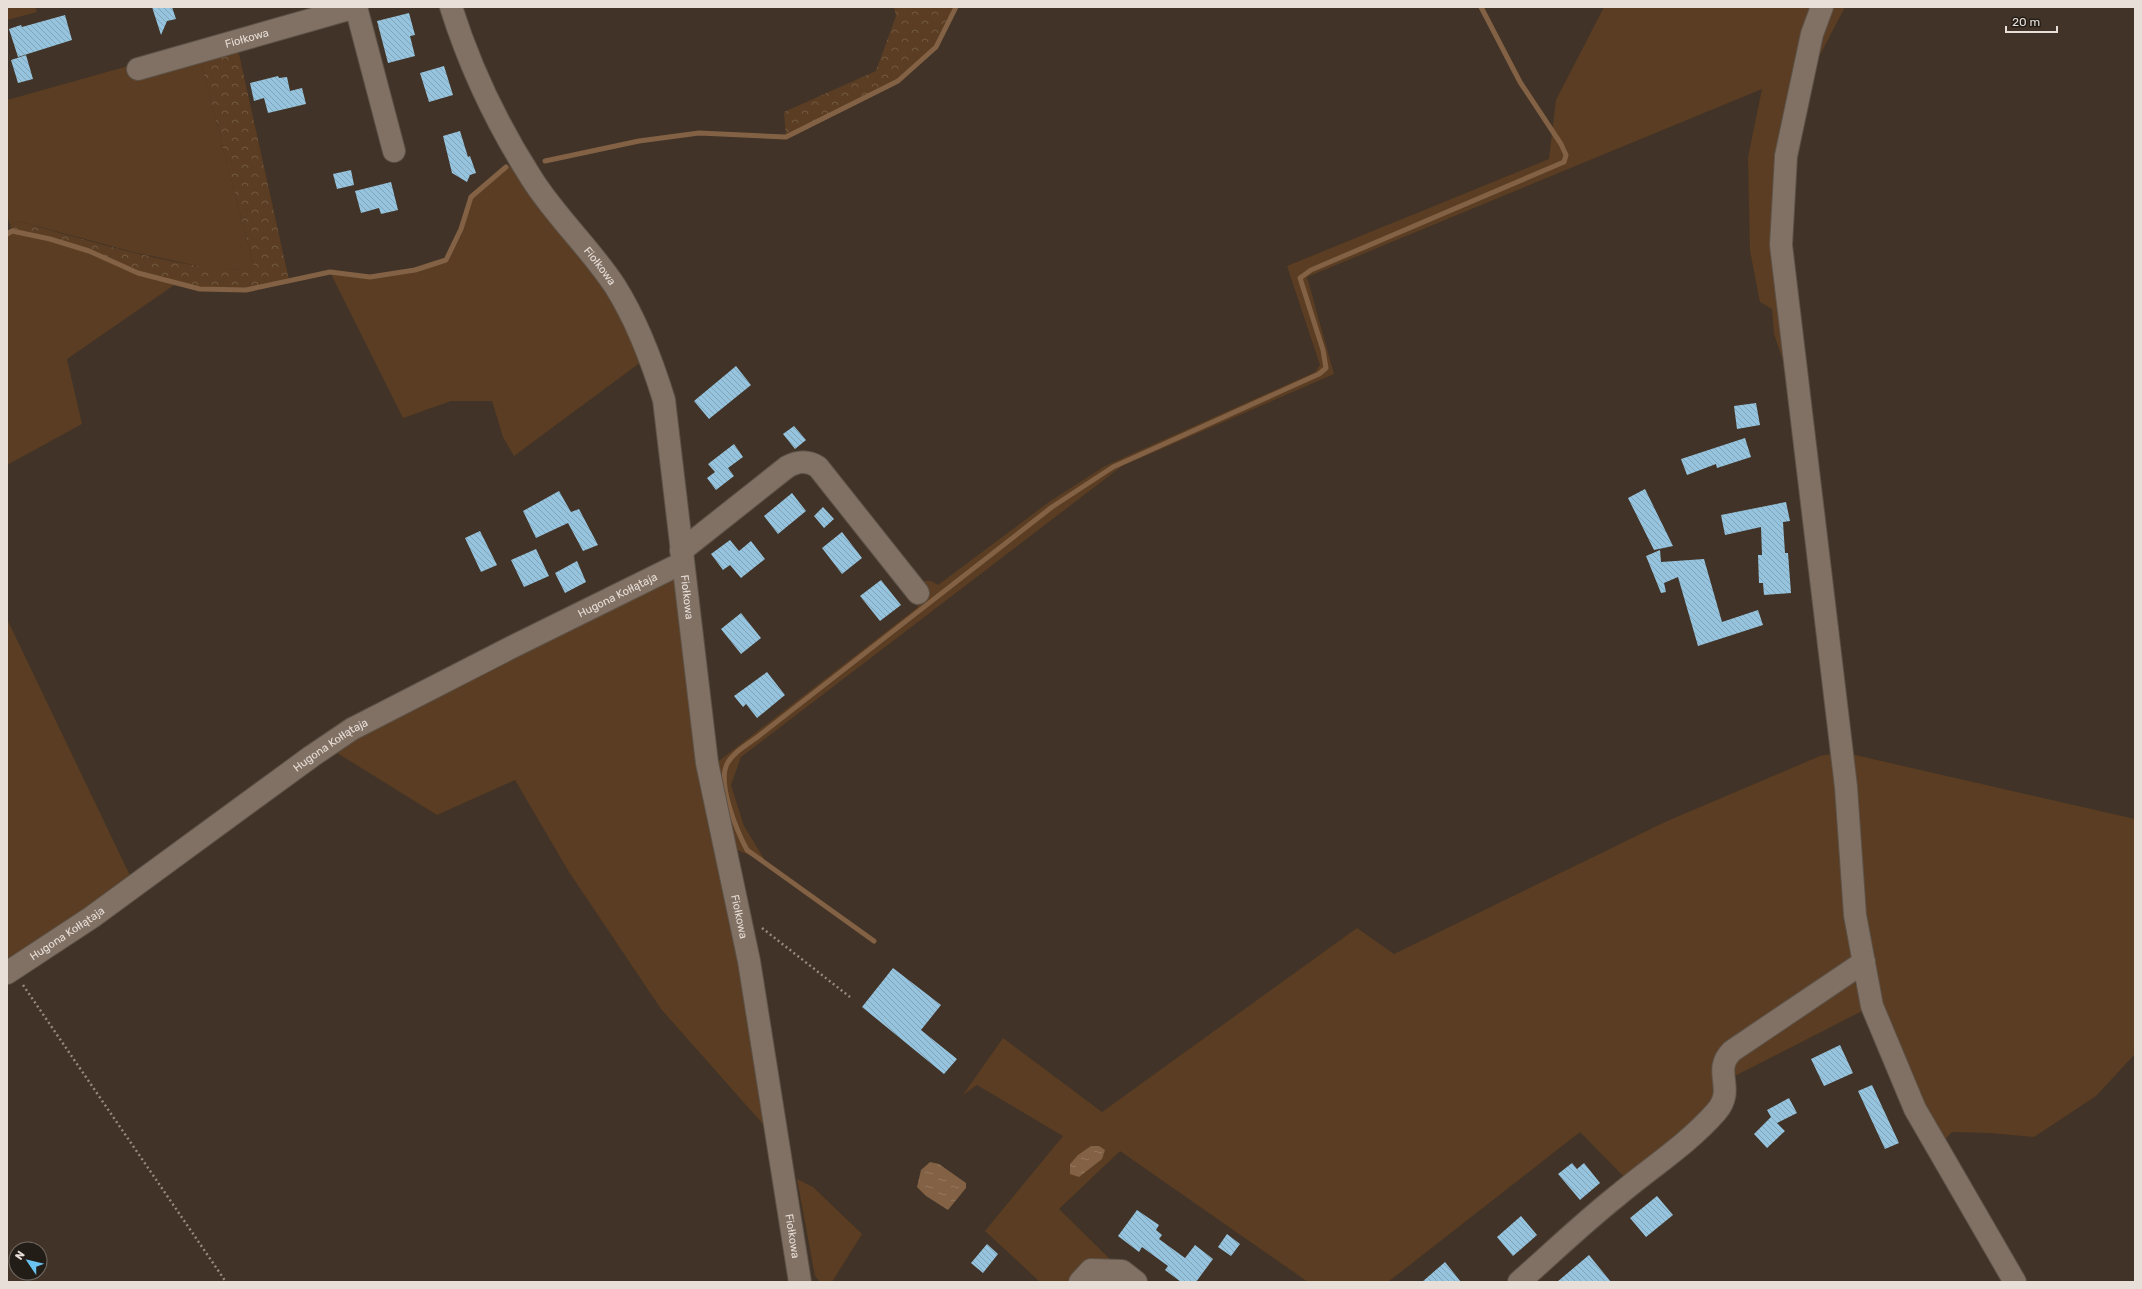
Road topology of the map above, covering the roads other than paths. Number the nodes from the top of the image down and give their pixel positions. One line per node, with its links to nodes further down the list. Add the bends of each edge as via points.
1 (356, 7): 4 (street, Fiołkowa); 5 (street, Fiołkowa)
2 (451, 7): 6 (street, Fiołkowa, via 460,36 501,126 532,179 615,287 650,356 664,400)
3 (1822, 7): 8 (street, via 1812,34 1786,156 1780,245 1846,787 1855,915)
4 (138, 68)
5 (394, 151)
6 (682, 557): 7 (street, via 787,467 803,462 811,463 818,467); 9 (street, Hugona Kołłątaja, via 547,630 352,729 92,918); 10 (street, Fiołkowa, via 707,763 749,961)
7 (918, 593)
8 (1864, 962): 13 (street, via 1732,1051 1724,1059 1722,1068 1725,1099 1717,1111); 14 (street, via 1872,1006 1915,1109)
9 (10, 972)
10 (800, 1282)
11 (1080, 1282): 12 (street, via 1091,1270 1122,1271)
12 (1136, 1282)
13 (1519, 1282)
14 (2015, 1282)

